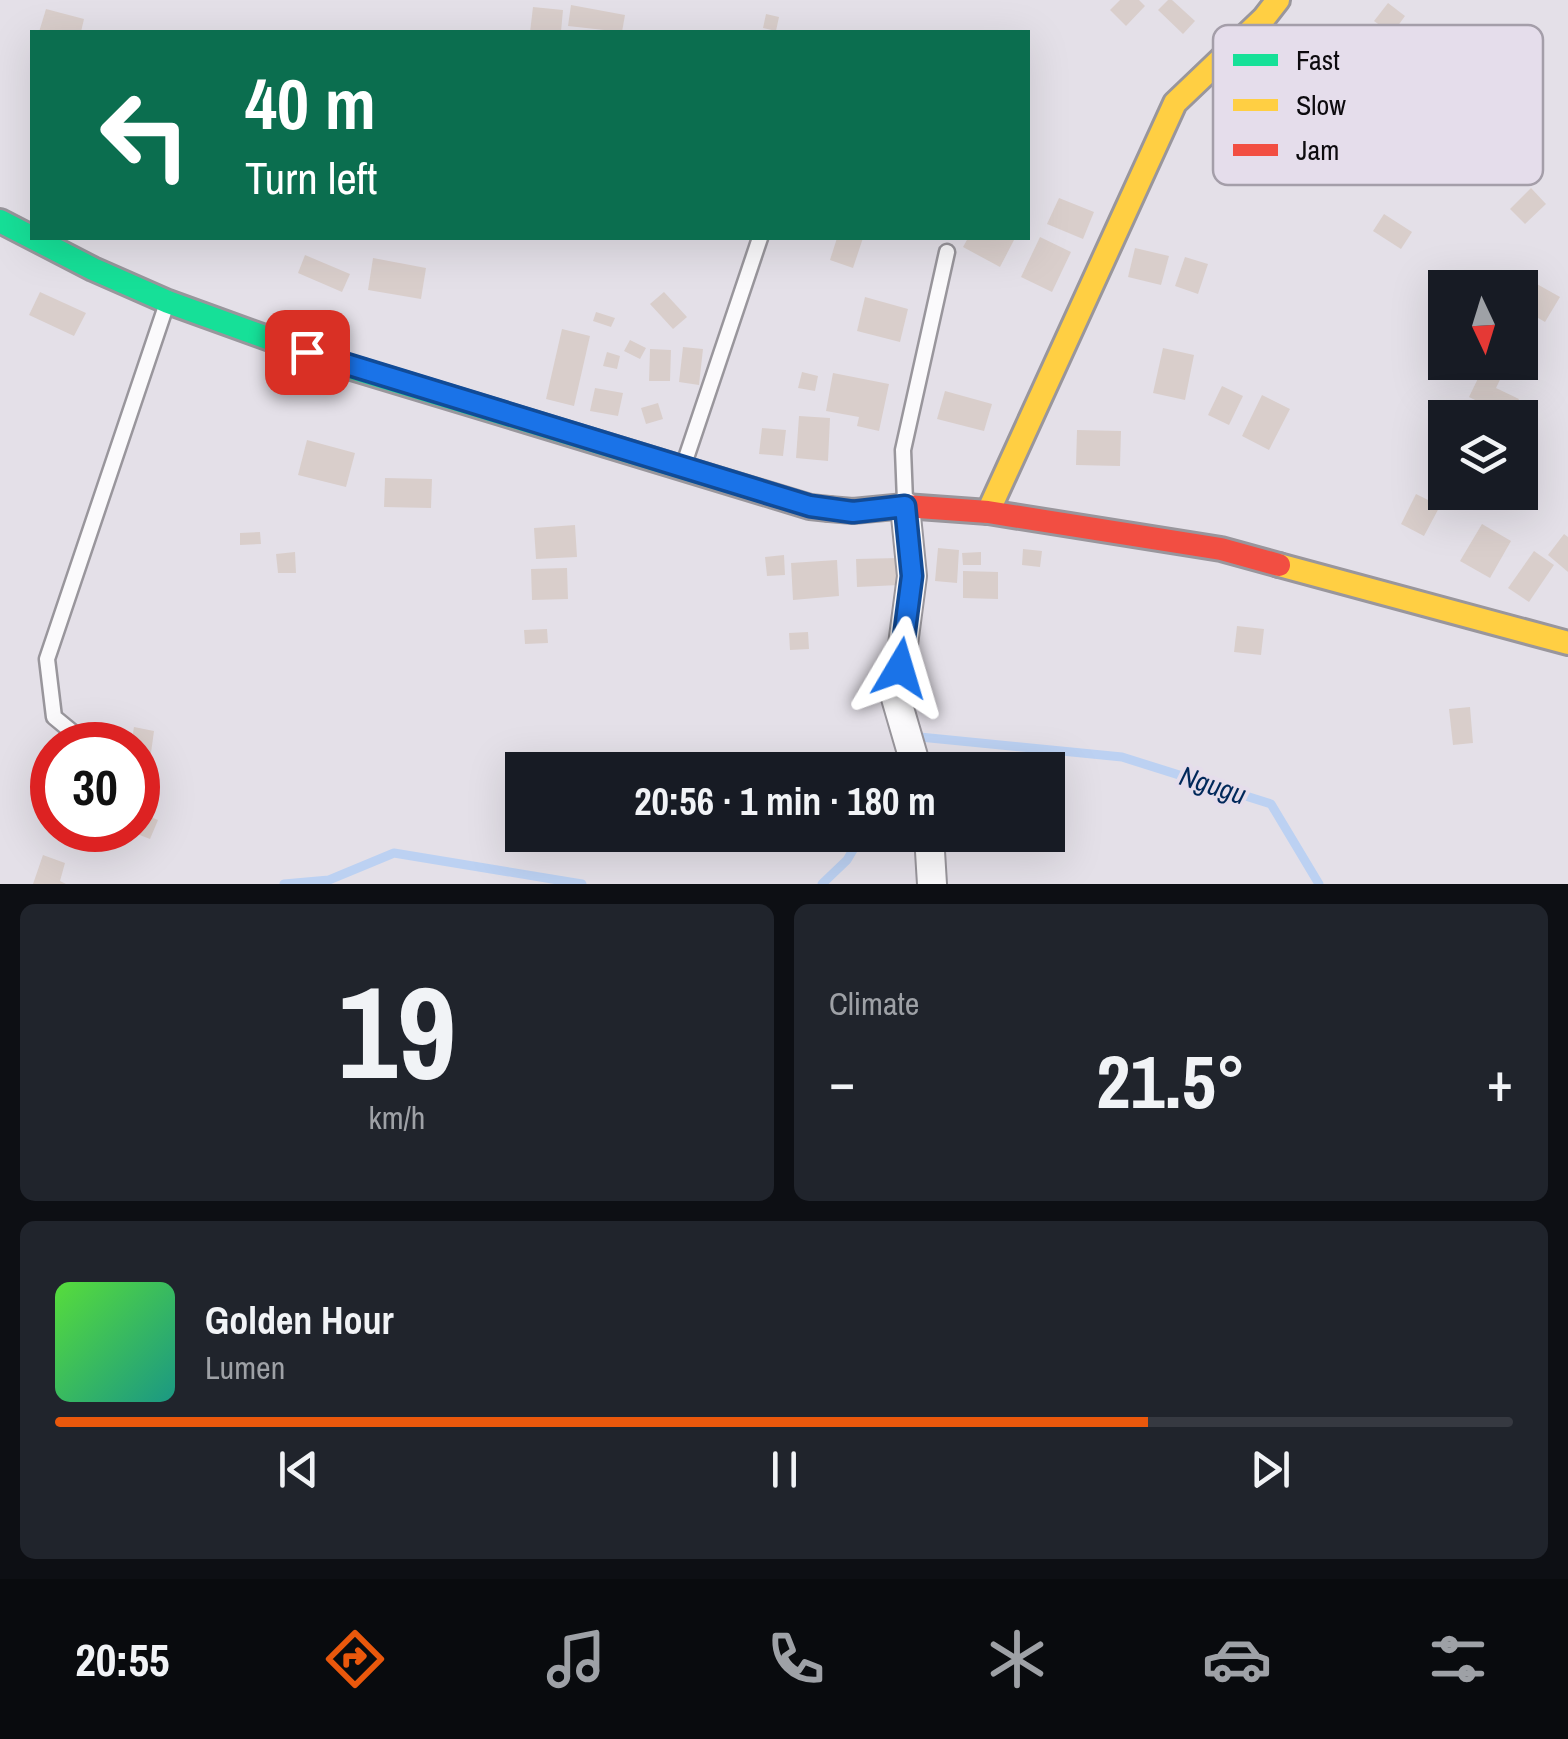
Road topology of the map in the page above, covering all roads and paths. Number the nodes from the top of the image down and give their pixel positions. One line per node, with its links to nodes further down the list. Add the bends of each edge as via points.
1 (1278, 0): 2 (street)
2 (1257, 25)
3 (1213, 67): 12 (street, via 1175,103)
4 (0, 222): 5 (street)
5 (30, 237)
6 (36, 240): 9 (street)
7 (759, 240): 10 (lane)
8 (947, 252): 11 (lane, via 903,450)
9 (168, 302): 10 (street, via 342,364); 14 (lane, via 47,659)
10 (682, 468): 11 (street, via 810,506 853,512)
11 (905, 506): 12 (street); 15 (street, via 912,576 896,698)
12 (988, 512): 13 (street, via 1222,549)
13 (1568, 643)
14 (60, 722)
15 (912, 752)
16 (930, 852): 17 (street)
17 (932, 884)

